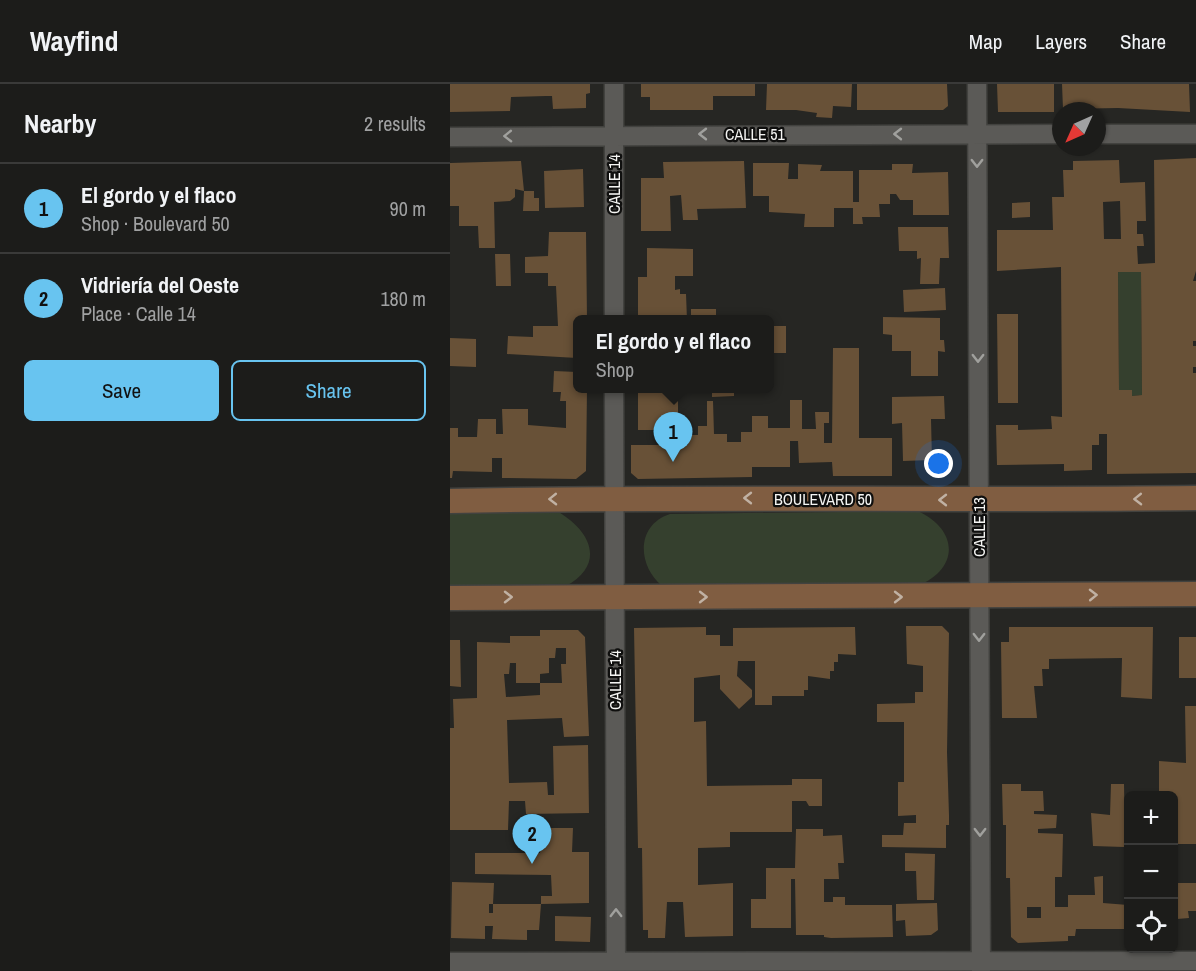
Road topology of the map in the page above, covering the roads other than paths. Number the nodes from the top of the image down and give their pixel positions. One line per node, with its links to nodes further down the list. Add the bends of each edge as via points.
1 (614, 84): 3 (street, CALLE 14)
2 (976, 84): 4 (street, CALLE 13)
3 (614, 134): 4 (street, CALLE 51, one-way to 3); 8 (street, CALLE 51, one-way to 8); 9 (street, CALLE 14)
4 (977, 134): 5 (street, CALLE 51); 13 (street, CALLE 13, one-way to 13)
5 (1052, 134)
6 (1106, 134): 7 (street)
7 (1196, 134)
8 (450, 137)
9 (614, 315)
10 (614, 393): 11 (street, CALLE 14)
11 (614, 497): 13 (main road, BOULEVARD 50, one-way to 11); 14 (main road, BOULEVARD 50, one-way to 14); 16 (street, CALLE 14)
12 (1196, 498): 13 (main road, BOULEVARD 50, one-way to 13)
13 (979, 500): 17 (street, CALLE 13)
14 (450, 501)
15 (1196, 594): 17 (main road, one-way to 15)
16 (614, 596): 17 (main road, one-way to 17); 18 (main road, one-way to 16); 22 (street, CALLE 14, one-way to 16)
17 (979, 597): 21 (street, CALLE 13, one-way to 21)
18 (450, 598)
19 (1196, 961): 21 (street)
20 (450, 962): 22 (street)
21 (981, 966): 22 (street)
22 (616, 967)

